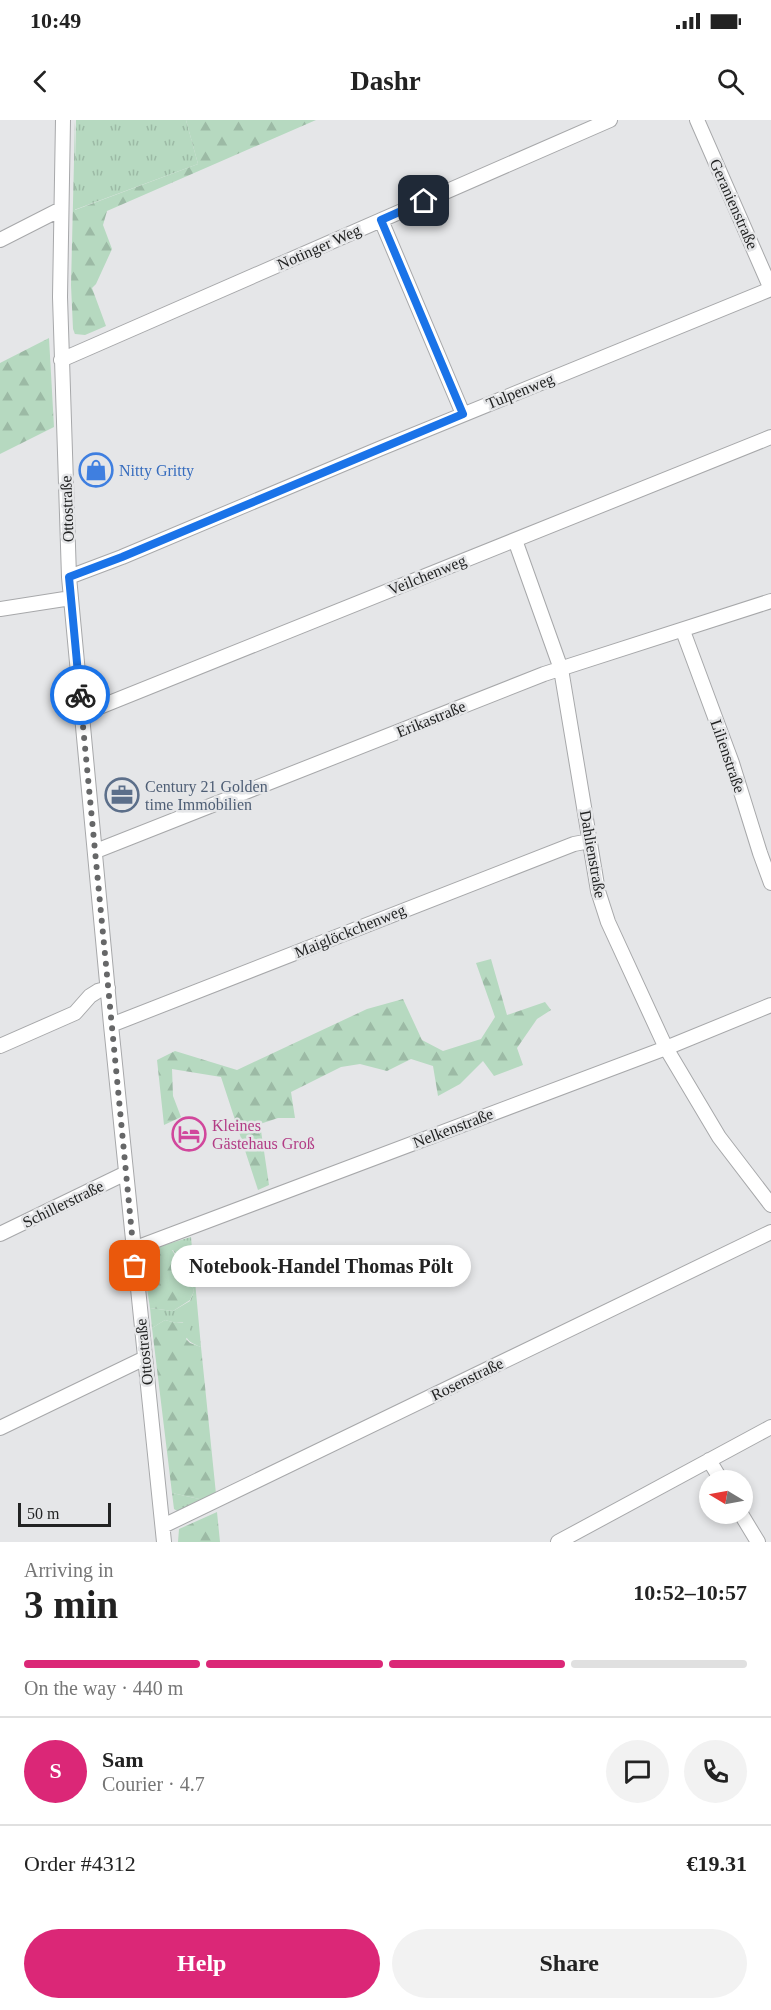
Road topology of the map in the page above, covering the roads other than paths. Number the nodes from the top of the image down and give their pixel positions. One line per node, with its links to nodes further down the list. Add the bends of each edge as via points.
1 (63, 120): 4 (street, Ottostraße)
2 (610, 120): 5 (street, Notinger Weg)
3 (697, 120): 7 (street, Geranienstraße)
4 (61, 209): 6 (street); 8 (street, Ottostraße)
5 (381, 220): 8 (street, Notinger Weg); 9 (street)
6 (0, 240)
7 (771, 289): 9 (street, Tulpenweg)
8 (61, 360): 12 (street, Ottostraße)
9 (463, 414): 12 (street, Tulpenweg)
10 (771, 436): 11 (street, Veilchenweg)
11 (515, 540): 17 (street, Dahlienstraße); 18 (street, Veilchenweg)
12 (69, 577): 13 (street, Ottostraße)
13 (71, 598): 15 (street); 18 (street, Ottostraße)
14 (771, 601): 16 (street, Erikastraße)
15 (0, 609)
16 (682, 631): 17 (street, Erikastraße); 21 (street, Lilienstraße, via 732,763)
17 (561, 669): 19 (street, Dahlienstraße); 20 (street, Erikastraße)
18 (82, 714): 20 (street, Ottostraße)
19 (590, 841): 24 (street, Maiglöckchenweg, via 467,884); 26 (street, Dahlienstraße, via 598,891 608,922)
20 (96, 851): 22 (street, Ottostraße)
21 (771, 883)
22 (108, 988): 24 (street, Ottostraße); 25 (street, via 90,996 75,1012)
23 (771, 1005): 26 (street, Nelkenstraße)
24 (111, 1025): 27 (street, Ottostraße)
25 (0, 1046)
26 (666, 1048): 28 (street, Dahlienstraße, via 719,1137); 31 (street, Nelkenstraße)
27 (126, 1173): 30 (street, Schillerstraße); 31 (street, Ottostraße)
28 (771, 1205)
29 (771, 1232): 38 (street, Rosenstraße)
30 (0, 1234)
31 (134, 1250): 32 (street, Ottostraße)
32 (145, 1358): 34 (street); 38 (street, Ottostraße)
33 (771, 1426): 35 (street)
34 (0, 1428)
35 (709, 1460): 36 (street); 40 (street)
36 (715, 1470)
37 (747, 1524): 41 (street)
38 (163, 1526): 39 (street, Ottostraße)
39 (164, 1542)
40 (558, 1542)
41 (758, 1542)

